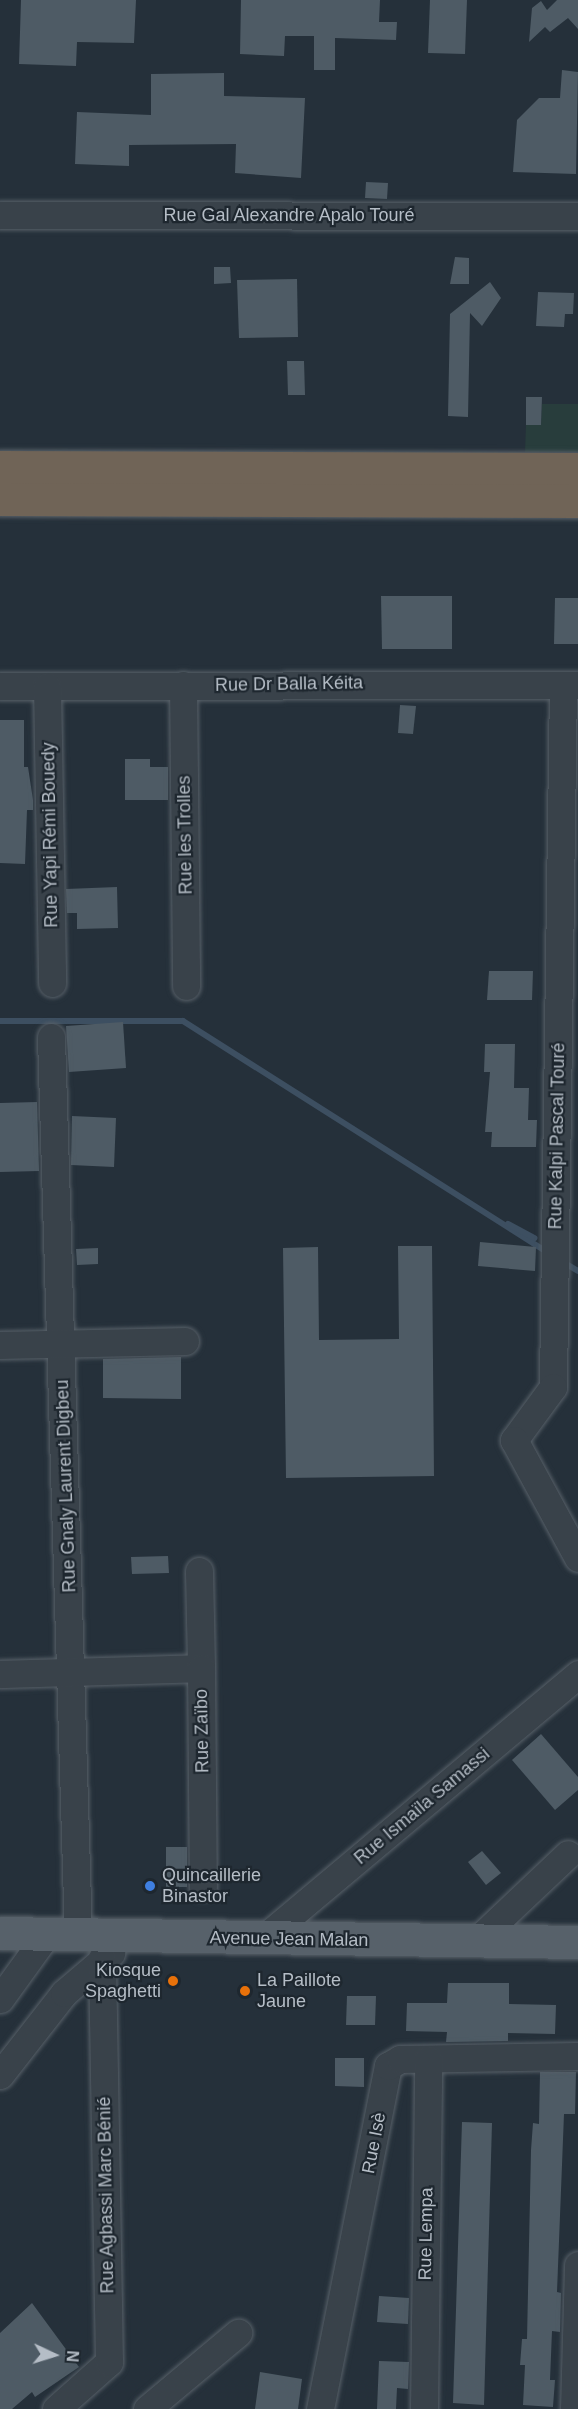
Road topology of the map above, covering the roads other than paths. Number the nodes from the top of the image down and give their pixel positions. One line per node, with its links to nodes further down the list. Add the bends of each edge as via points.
1 (0, 215): 2 (street, Rue Gal Alexandre Apalo Touré)
2 (578, 216)
3 (0, 467): 4 (highway)
4 (578, 469)
5 (0, 500): 6 (highway)
6 (578, 501)
7 (183, 685): 8 (street, Rue Dr Balla Kéita); 10 (street, Rue Dr Balla Kéita); 12 (street, Rue les Trolles)
8 (571, 685): 17 (street, Rue Kalpi Pascal Touré, via 553,1387 514,1440)
9 (0, 686): 10 (street, Rue Dr Balla Kéita)
10 (47, 687): 11 (street, Rue Yapi Rémi Bouedy)
11 (52, 983)
12 (186, 986)
13 (51, 1037): 15 (street, Rue Gnaly Laurent Digbeu)
14 (185, 1341): 15 (street)
15 (62, 1344): 16 (street); 20 (street, Rue Gnaly Laurent Digbeu)
16 (0, 1345)
17 (578, 1558)
18 (198, 1571): 19 (street)
19 (201, 1668): 20 (street, Rue Zaïbo); 24 (street, Rue Zaïbo)
20 (71, 1673): 21 (street, Rue Zaïbo); 26 (street, Rue Gnaly Laurent Digbeu)
21 (0, 1674)
22 (578, 1674): 28 (street, Rue Ismaïla Samassi)
23 (568, 1854): 30 (street)
24 (203, 1887)
25 (0, 1933): 26 (main road, Avenue Jean Malan)
26 (62, 1934): 27 (main road, Avenue Jean Malan); 32 (street)
27 (138, 1937): 28 (main road, Avenue Jean Malan); 31 (street)
28 (265, 1937): 30 (main road, Avenue Jean Malan)
29 (578, 1942): 30 (main road, Avenue Jean Malan)
30 (474, 1943)
31 (102, 1958): 35 (street, via 64,1992); 38 (street, Rue Agbassi Marc Bénié, via 109,2362)
32 (0, 1999)
33 (578, 2056): 34 (street, Rue Isè)
34 (428, 2059): 40 (street, Rue Isè, via 400,2059 388,2066); 41 (street, Rue Lempa)
35 (0, 2075)
36 (578, 2265): 42 (street)
37 (238, 2333): 39 (street)
38 (56, 2409)
39 (147, 2409)
40 (320, 2409)
41 (424, 2409)
42 (574, 2409)

